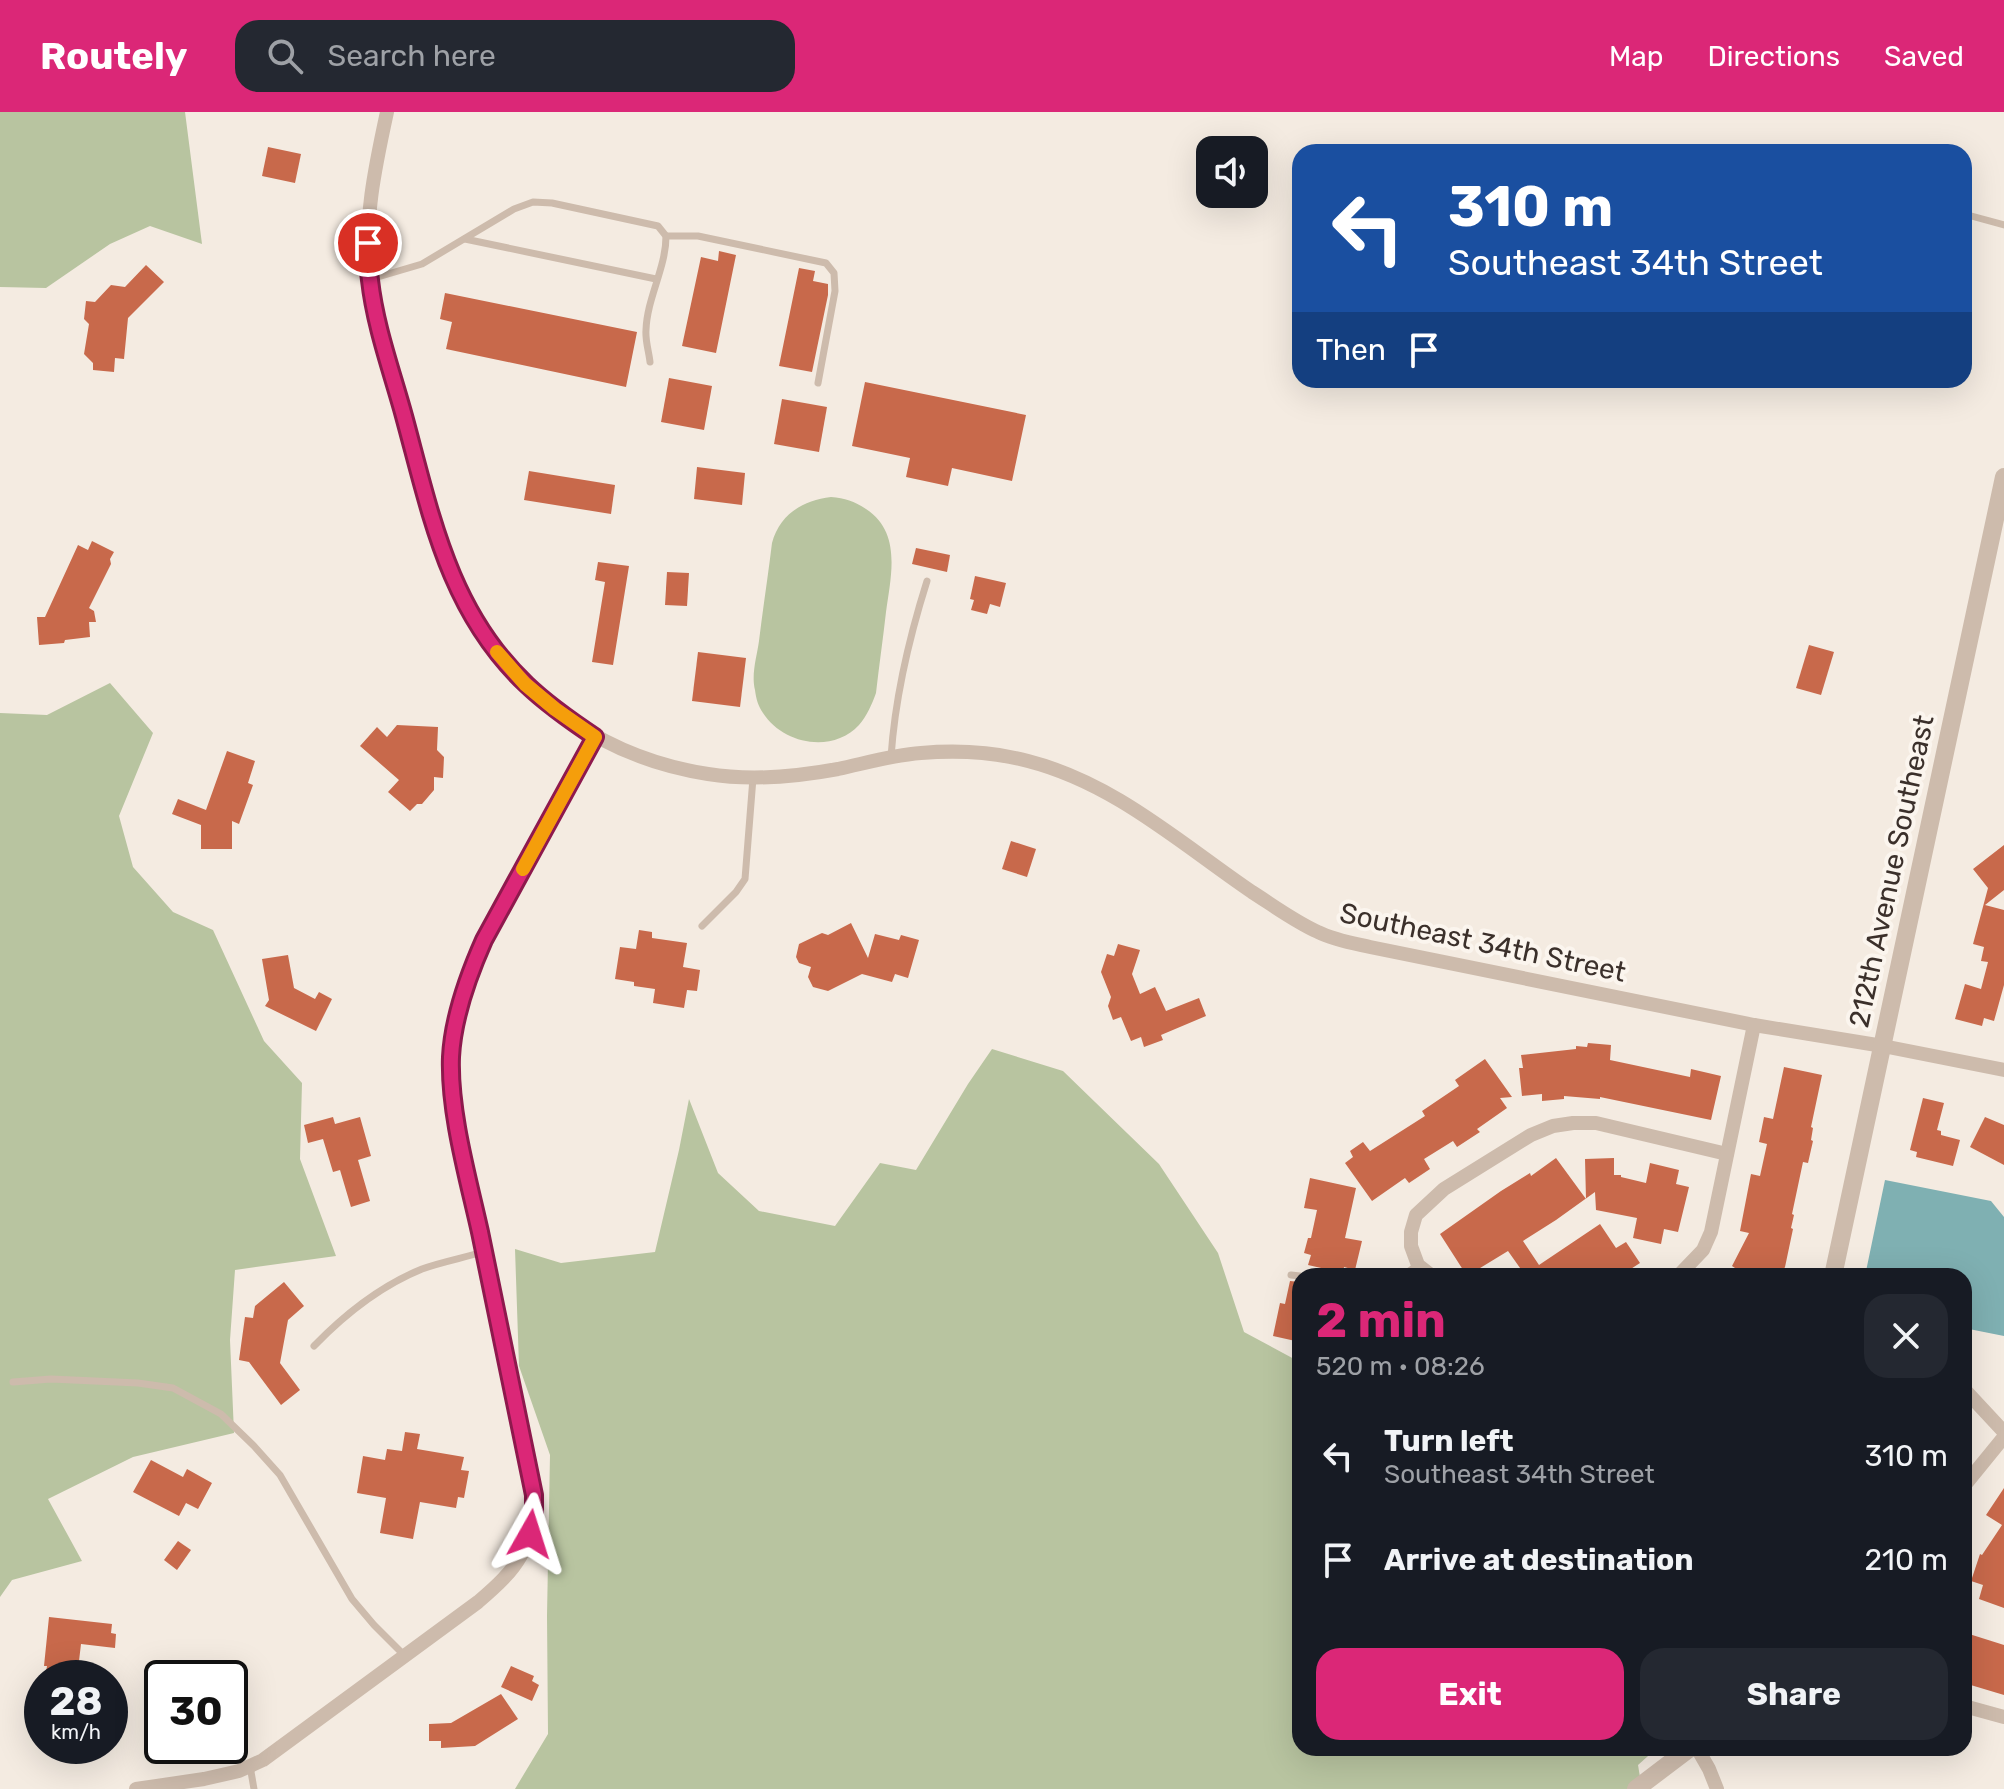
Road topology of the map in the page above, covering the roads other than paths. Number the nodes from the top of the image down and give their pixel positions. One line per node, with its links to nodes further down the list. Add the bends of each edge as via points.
1 (387, 112): 7 (street, Southeast 34th Street, via 371,195)
2 (1972, 216): 3 (lane)
3 (2004, 225)
4 (666, 236): 5 (lane, via 658,226 533,202); 6 (lane); 9 (lane, via 698,236 826,263 834,273 835,291)
5 (465, 239): 6 (lane); 7 (lane, via 422,264)
6 (656, 279): 8 (lane, via 645,331)
7 (370, 280): 13 (street, Southeast 34th Street, via 377,321 456,588 493,648 525,684)
8 (650, 362)
9 (818, 383)
10 (2004, 477): 11 (street, 212th Avenue Southeast)
11 (2000, 519): 18 (street, 212th Avenue Southeast)
12 (927, 581): 14 (lane, via 893,720)
13 (595, 737): 15 (street, Southeast 34th Street, via 668,767); 21 (street, via 484,940 454,1031 452,1086)
14 (891, 757): 15 (street, Southeast 34th Street); 17 (street, Southeast 34th Street, via 998,755 1068,774 1148,816 1292,918 1342,940)
15 (753, 778): 16 (lane, via 745,879)
16 (702, 926)
17 (1754, 1025): 18 (street, Southeast 34th Street); 20 (street)
18 (1883, 1046): 19 (street, Southeast 34th Street); 26 (street, 212th Avenue Southeast)
19 (2004, 1070)
20 (1727, 1154): 22 (street, via 1596,1123 1553,1126 1444,1189 1416,1215 1411,1246); 25 (street, via 1711,1232)
21 (484, 1252): 27 (lane, via 423,1269 377,1291); 32 (street, via 534,1495 532,1525 520,1558 501,1582)
22 (1418, 1265): 23 (lane); 24 (street)
23 (1414, 1268)
24 (1422, 1268)
25 (1686, 1268)
26 (1835, 1268)
27 (314, 1346)
28 (13, 1382): 32 (lane, via 51,1379 173,1388 221,1414 280,1475 352,1599)
29 (1972, 1398): 30 (street)
30 (2004, 1435): 31 (street)
31 (1972, 1476)
32 (405, 1656): 37 (street)
33 (1972, 1708): 34 (street)
34 (2004, 1717)
35 (1679, 1756): 40 (street)
36 (1702, 1756): 41 (street)
37 (250, 1766): 38 (street); 39 (lane)
38 (136, 1789)
39 (254, 1789)
40 (1636, 1789)
41 (1717, 1789)

